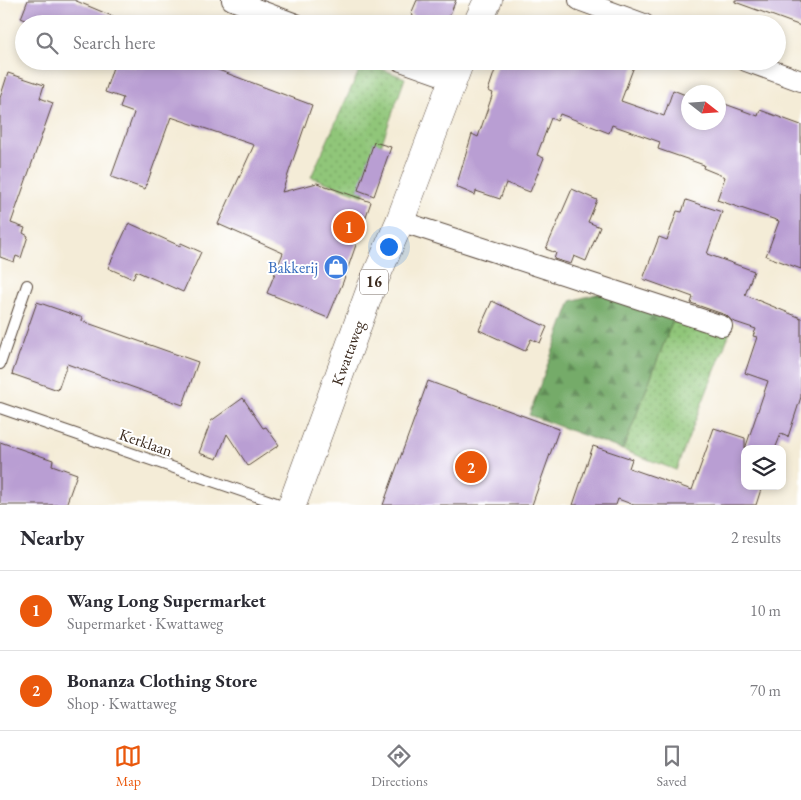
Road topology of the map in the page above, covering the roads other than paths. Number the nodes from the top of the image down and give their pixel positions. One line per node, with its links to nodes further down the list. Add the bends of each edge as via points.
1 (232, 0): 4 (street)
2 (488, 0): 5 (main road)
3 (579, 0): 6 (street)
4 (272, 15)
5 (481, 15)
6 (620, 15)
7 (456, 70): 10 (main road, Kwattaweg / 16)
8 (770, 70): 9 (street)
9 (801, 82)
10 (400, 221): 12 (street); 16 (main road, Kwattaweg / 16, via 371,288)
11 (27, 285): 13 (lane)
12 (722, 326)
13 (0, 364)
14 (0, 408): 15 (lane, Kerklaan)
15 (282, 505)
16 (292, 505)

